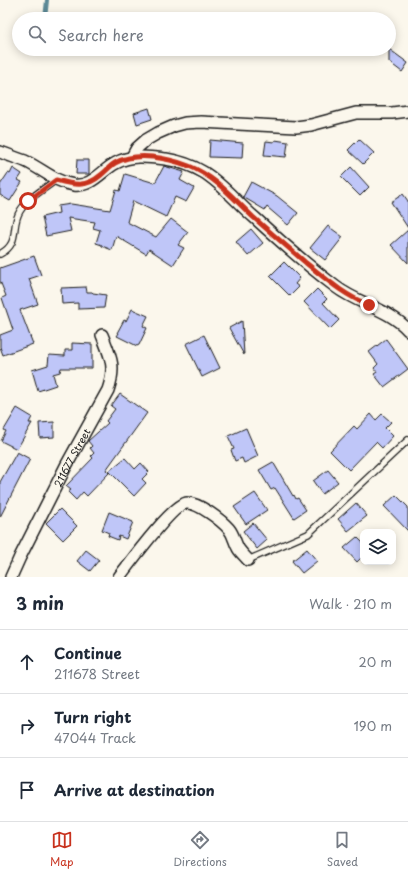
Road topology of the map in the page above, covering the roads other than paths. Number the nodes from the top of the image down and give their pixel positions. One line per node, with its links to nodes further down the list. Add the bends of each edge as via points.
1 (408, 111): 3 (street, via 356,113 296,127 185,123 146,140)
2 (0, 152): 4 (street, via 26,162)
3 (132, 157): 4 (street, via 115,163 87,184 75,185); 6 (street, via 167,160 203,172 336,288 354,300 400,321)
4 (56, 180): 5 (lane, via 21,209 16,217 12,243)
5 (0, 254)
6 (408, 330)
7 (102, 335): 10 (street, 211677 Street, via 113,369 108,390 69,459)
8 (408, 440): 9 (lane, via 308,534)
9 (248, 560): 11 (street, via 238,548 233,533 228,528 197,505 188,503 176,509)
10 (11, 577)
11 (119, 577)

